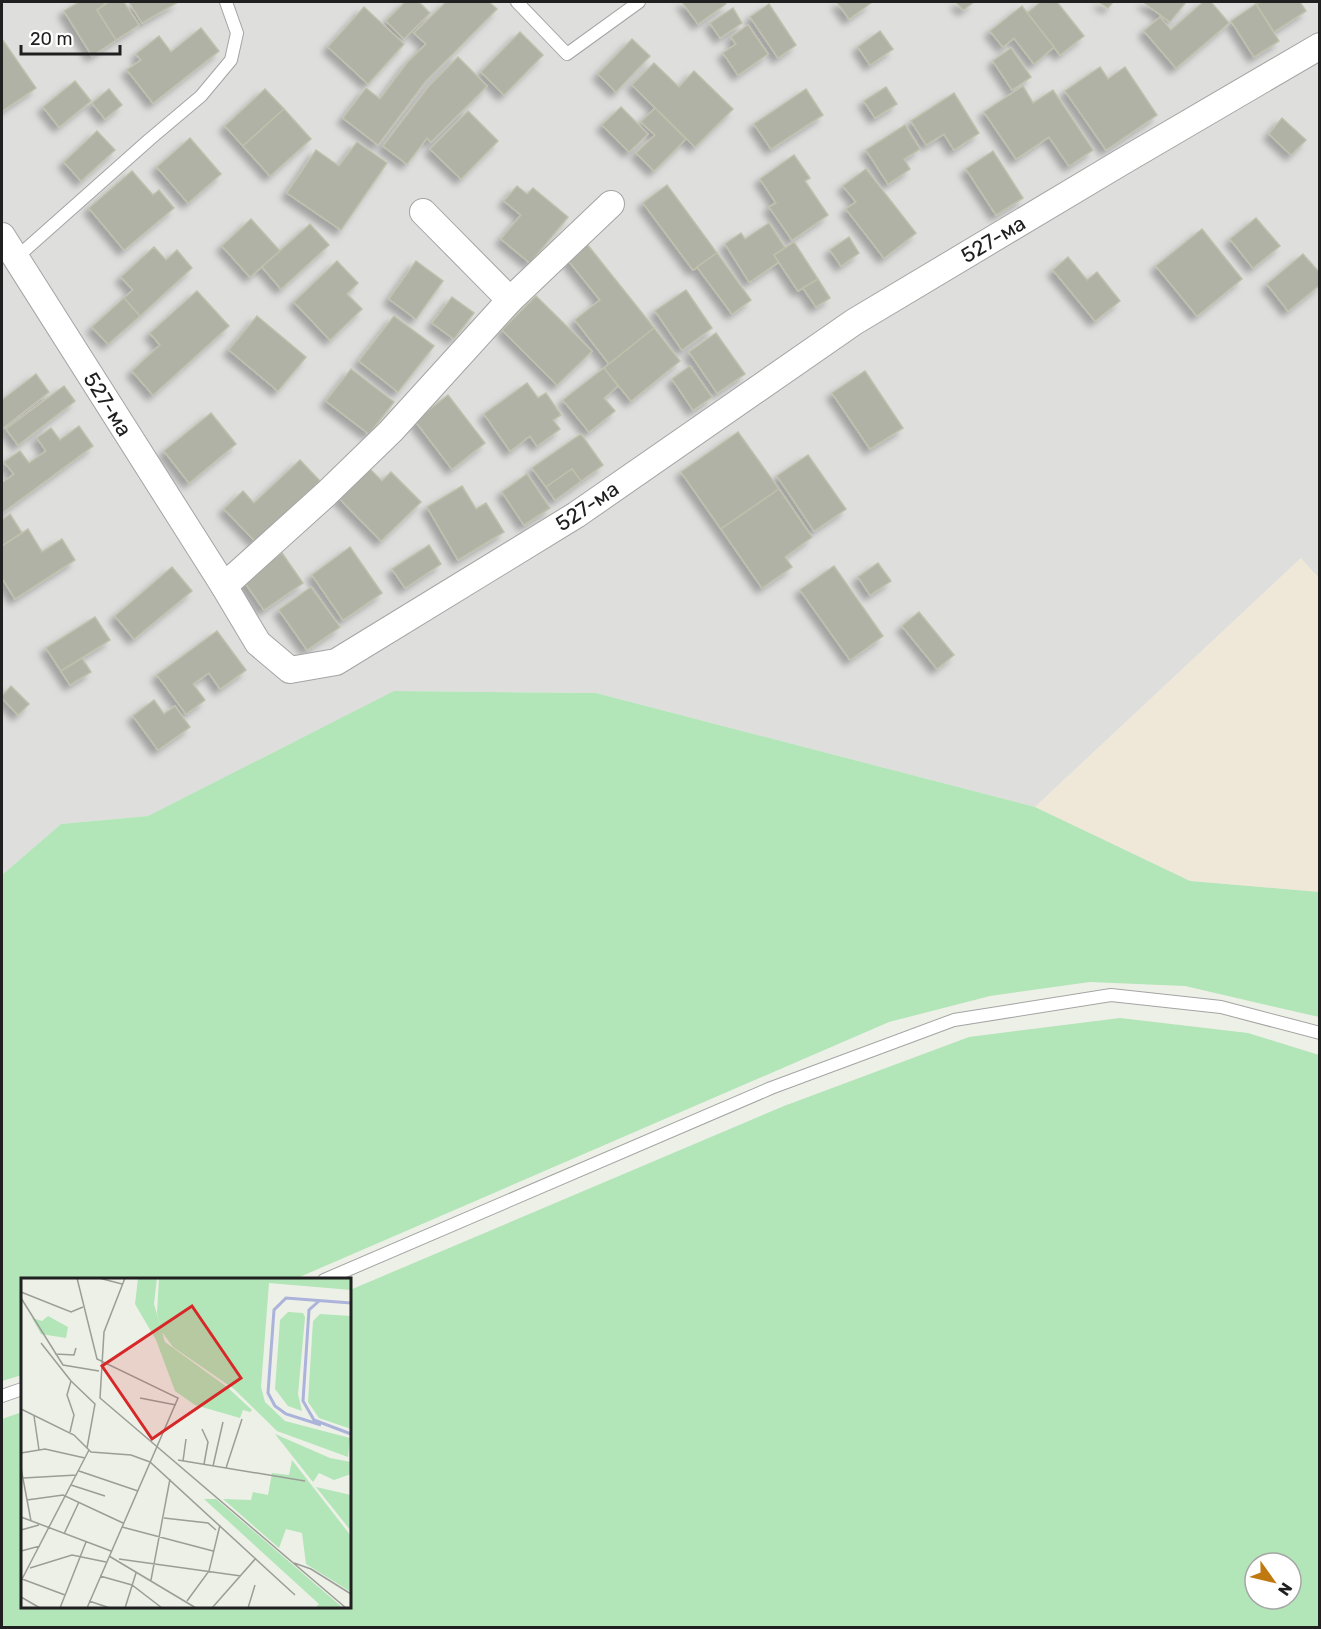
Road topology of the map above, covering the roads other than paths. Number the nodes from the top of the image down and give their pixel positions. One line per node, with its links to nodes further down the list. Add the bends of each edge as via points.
1 (226, 2): 8 (lane, via 237,33 231,60 201,96)
2 (517, 2): 3 (lane, via 567,54)
3 (639, 2)
4 (1320, 46): 10 (street, 527-ма, via 854,322 576,515 336,662 290,670 258,643)
5 (611, 204): 9 (street)
6 (423, 212): 9 (street)
7 (2, 236): 8 (street, 527-ма)
8 (16, 258): 10 (street, 527-ма)
9 (510, 300): 10 (street, via 391,431)
10 (224, 586)
11 (1320, 1033): 12 (lane, via 1221,1007 1111,995 954,1020 771,1088)
12 (329, 1278)
13 (21, 1389): 14 (lane)
14 (2, 1396)

